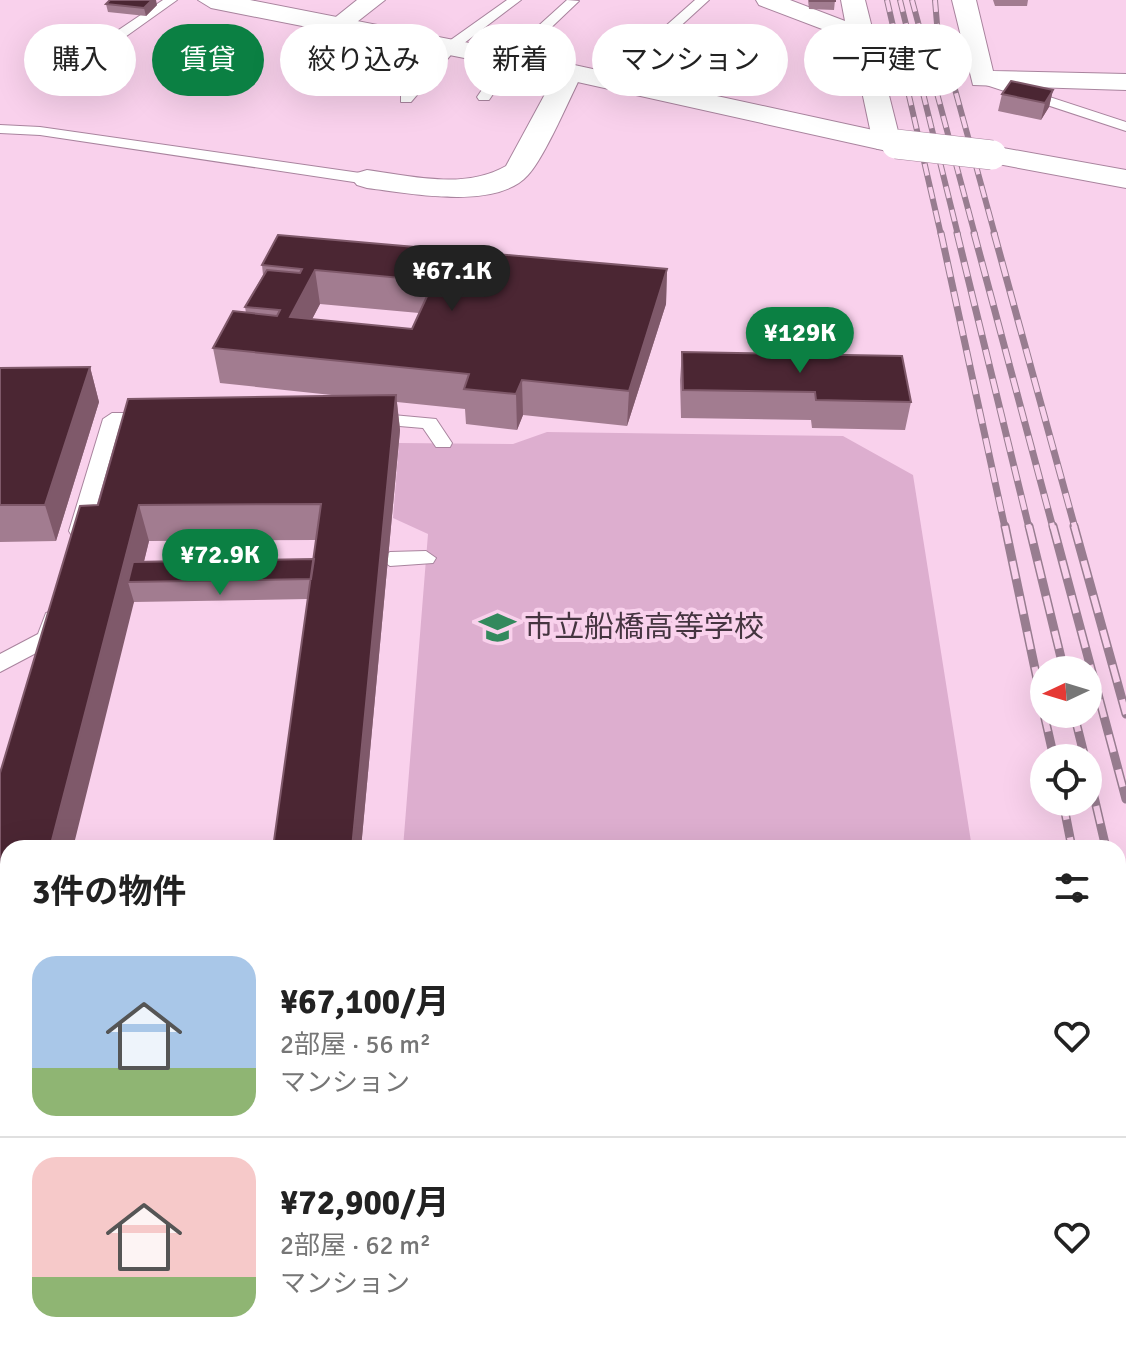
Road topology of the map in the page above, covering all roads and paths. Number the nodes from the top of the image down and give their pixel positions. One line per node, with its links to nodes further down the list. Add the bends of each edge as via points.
1 (171, 0): 11 (lane)
2 (211, 0): 10 (street)
3 (373, 0): 12 (street)
4 (515, 0): 17 (lane)
5 (703, 0): 14 (lane)
6 (768, 0): 15 (street)
7 (853, 0): 16 (street)
8 (964, 0): 19 (street)
9 (573, 1): 13 (lane)
10 (243, 2): 12 (street)
11 (136, 24)
12 (339, 24)
13 (548, 24)
14 (676, 24)
15 (831, 24)
16 (858, 24)
17 (450, 47): 18 (street); 24 (lane)
18 (464, 50)
19 (982, 79): 20 (street); 25 (lane)
20 (1126, 82)
21 (557, 96): 29 (street, via 517,171 507,179 463,186)
22 (678, 96): 27 (street)
23 (879, 96): 27 (street)
24 (406, 99)
25 (1126, 127)
26 (0, 129): 29 (lane)
27 (891, 144): 28 (street, bridge)
28 (992, 155): 30 (street)
29 (367, 179)
30 (1126, 179)
31 (353, 417): 33 (lane, via 429,423)
32 (172, 418): 34 (lane, via 112,419)
33 (443, 443)
34 (73, 549)
35 (426, 558): 36 (lane)
36 (390, 559)
37 (61, 593): 38 (lane, via 47,638)
38 (0, 664)

